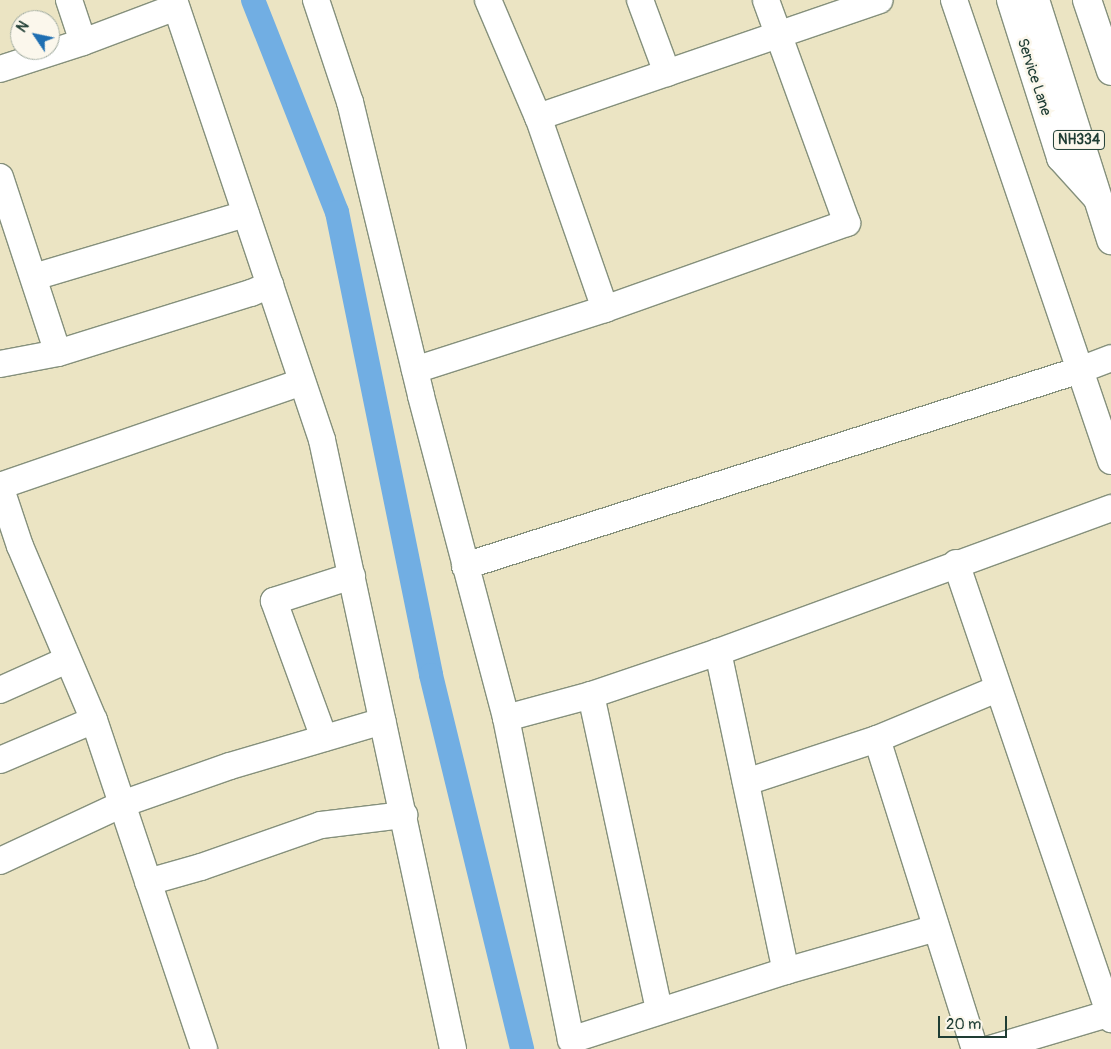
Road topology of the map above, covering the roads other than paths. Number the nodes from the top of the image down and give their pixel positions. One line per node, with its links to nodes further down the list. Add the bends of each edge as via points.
1 (69, 0): 13 (street)
2 (316, 0): 28 (street, via 350,102)
3 (488, 0): 17 (street)
4 (640, 0): 16 (street)
5 (766, 0): 12 (street)
6 (880, 0): 12 (street)
7 (954, 0): 29 (street)
8 (1010, 0): 19 (street, Service Lane, via 1060,158)
9 (1035, 0): 19 (highway, NH334)
10 (1087, 0): 15 (highway)
11 (175, 4): 13 (street); 20 (street)
12 (778, 34): 16 (street); 24 (street, via 847,223)
13 (83, 42): 14 (street)
14 (0, 69)
15 (1111, 72)
16 (667, 73): 17 (street)
17 (538, 116): 24 (street)
18 (0, 177): 22 (street)
19 (1098, 200): 21 (highway, NH334)
20 (246, 214): 22 (street); 23 (street)
21 (1111, 240)
22 (34, 278): 25 (street)
23 (270, 285): 25 (street); 30 (street)
24 (605, 309): 28 (street)
25 (58, 353): 27 (street)
26 (1111, 358): 29 (street)
27 (0, 364)
28 (415, 370): 35 (street)
29 (1080, 370): 31 (street); 35 (street)
30 (302, 382): 32 (street); 36 (street, via 322,440)
31 (1111, 461)
32 (0, 486): 38 (street, via 20,546)
33 (1111, 508): 34 (street)
34 (956, 563): 37 (street); 39 (street)
35 (466, 566): 42 (street)
36 (352, 576): 44 (street); 45 (street, via 274,601)
37 (718, 652): 41 (street); 48 (street)
38 (67, 660): 40 (street); 43 (street)
39 (998, 689): 46 (street); 56 (street)
40 (0, 690)
41 (591, 695): 42 (street); 55 (street)
42 (506, 718): 55 (street, via 571,1040)
43 (94, 720): 47 (street); 49 (street)
44 (383, 721): 45 (street); 50 (street)
45 (324, 738): 49 (street, via 230,766)
46 (877, 739): 48 (street); 53 (street)
47 (0, 760)
48 (746, 782): 54 (street)
49 (122, 804): 51 (street); 52 (street)
50 (404, 815): 52 (street, via 321,825); 58 (street)
51 (0, 861)
52 (148, 882): 57 (street)
53 (936, 928): 54 (street); 59 (street)
54 (786, 971): 55 (street)
55 (659, 1010)
56 (1110, 1016): 60 (street)
57 (204, 1049)
58 (453, 1049)
59 (975, 1049)
60 (990, 1049)

